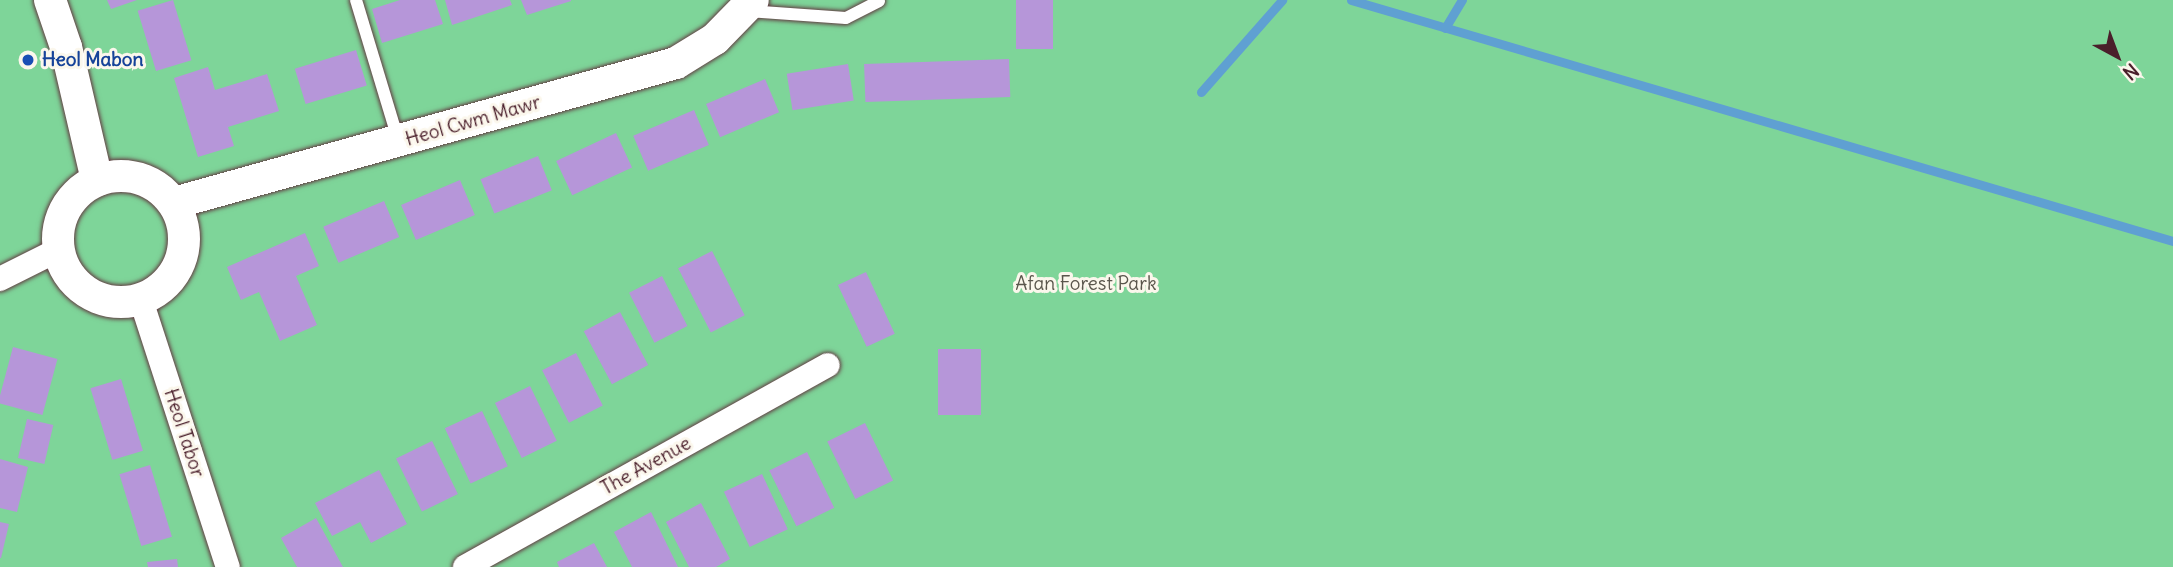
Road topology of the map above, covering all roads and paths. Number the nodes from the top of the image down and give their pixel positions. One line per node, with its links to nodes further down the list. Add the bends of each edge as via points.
1 (50, 0): 6 (street, via 66,47)
2 (356, 0): 5 (lane)
3 (879, 1): 4 (lane, via 846,19)
4 (749, 5): 5 (street, Heol Cwm Mawr, via 715,39 676,63)
5 (399, 142): 7 (street, Heol Cwm Mawr)
6 (97, 180): 7 (street, via 141,178); 8 (street, via 76,194 63,212)
7 (174, 203): 10 (street, via 183,223 181,261 169,280)
8 (58, 250): 9 (street); 10 (street, via 67,274 82,290 119,303)
9 (0, 279)
10 (141, 300): 12 (street, Heol Tabor)
11 (828, 365): 13 (street, The Avenue)
12 (228, 567)
13 (464, 567)

